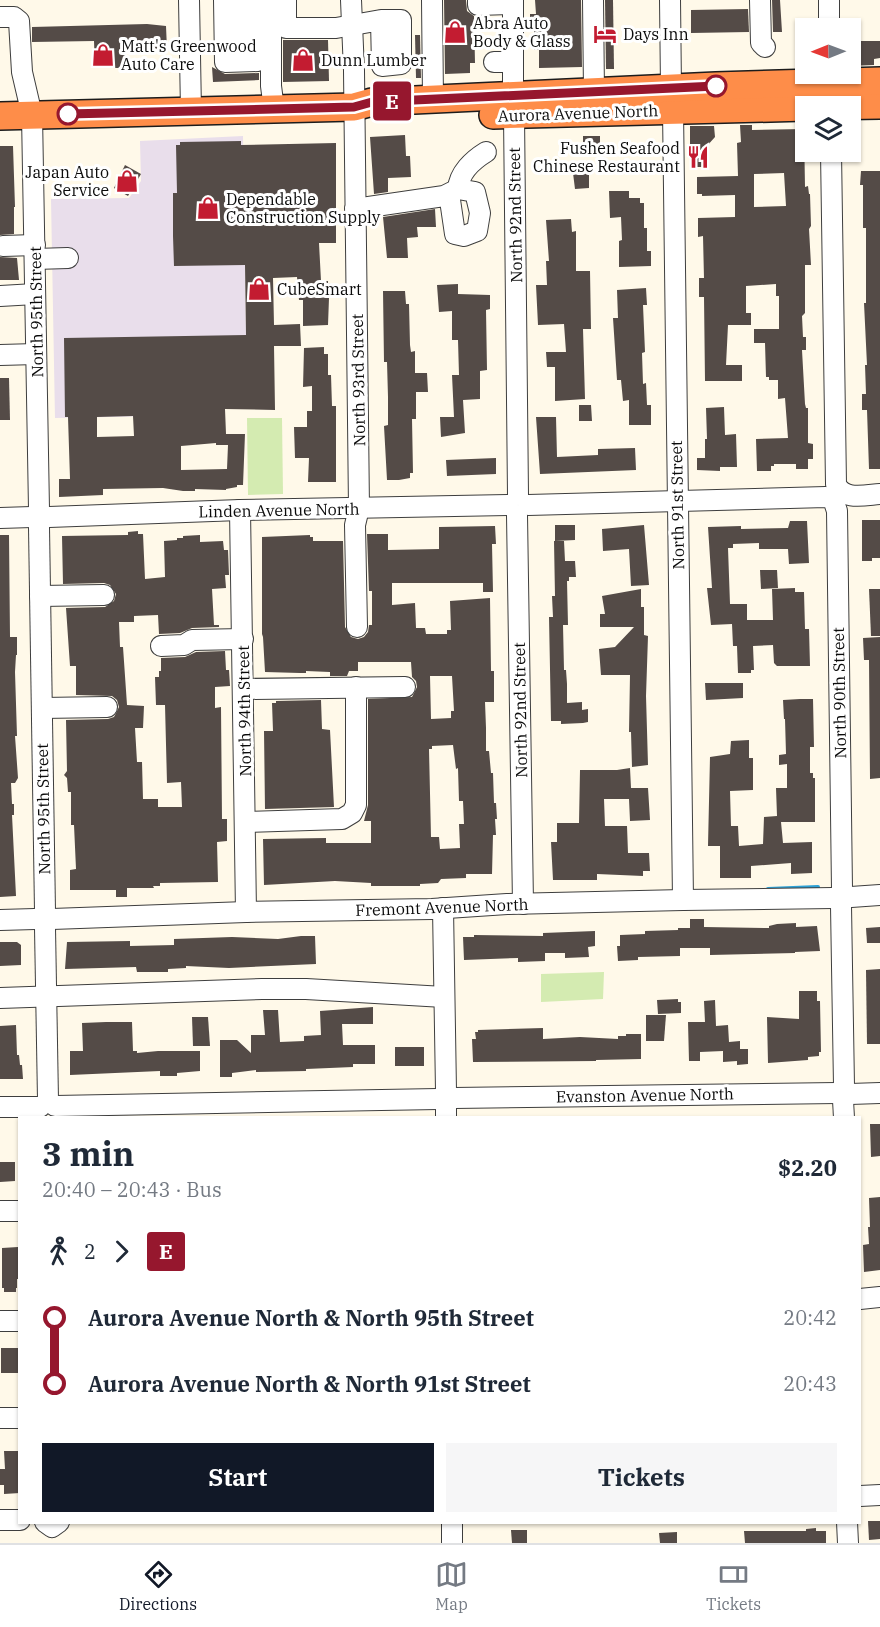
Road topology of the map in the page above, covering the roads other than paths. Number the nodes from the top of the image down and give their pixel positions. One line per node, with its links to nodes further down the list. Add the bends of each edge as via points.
1 (189, 0): 31 (street)
2 (224, 0): 20 (street, via 225,62)
3 (240, 0): 20 (street)
4 (256, 0): 20 (street, via 258,61)
5 (271, 0): 30 (street)
6 (286, 0): 18 (street, via 286,28)
7 (351, 0): 18 (street, North 93rd Street)
8 (432, 0): 23 (street)
9 (478, 0): 14 (street, via 478,5)
10 (593, 0): 25 (street)
11 (670, 0): 24 (street, North 91st Street)
12 (760, 0): 19 (street, via 761,43)
13 (829, 0): 16 (street)
14 (513, 2): 26 (street, North 92nd Street, via 504,62)
15 (0, 17): 32 (street, North 95th Street, via 19,21 22,72)
16 (829, 18)
17 (381, 20): 18 (street)
18 (344, 26): 29 (street, North 93rd Street)
19 (765, 47)
20 (241, 61)
21 (880, 81): 22 (highway, Aurora Avenue North)
22 (828, 95): 24 (highway, Aurora Avenue North); 27 (highway, Aurora Avenue North)
23 (433, 99): 26 (highway, Aurora Avenue North); 29 (highway, Aurora Avenue North, via 372,102)
24 (672, 99): 25 (highway, Aurora Avenue North); 25 (highway, Aurora Avenue North, via 634,90); 28 (highway, Aurora Avenue North); 46 (street, North 91st Street)
25 (587, 102): 26 (highway, Aurora Avenue North)
26 (514, 105): 29 (highway, Aurora Avenue North, via 373,119); 47 (street, North 92nd Street)
27 (880, 105)
28 (795, 106)
29 (354, 107): 30 (highway, Aurora Avenue North); 36 (street, North 93rd Street)
30 (274, 109): 31 (highway, Aurora Avenue North)
31 (191, 111): 32 (highway, Aurora Avenue North)
32 (32, 115): 33 (highway, Aurora Avenue North); 38 (street, North 95th Street)
33 (0, 116)
34 (486, 152): 36 (street, via 466,169 451,192)
35 (831, 162): 45 (street, North 90th Street)
36 (355, 208): 48 (street, North 93rd Street)
37 (3, 246): 38 (street)
38 (35, 252): 39 (street); 40 (street, North 95th Street)
39 (68, 258)
40 (35, 294): 41 (street); 42 (street, North 95th Street)
41 (0, 296)
42 (36, 354): 43 (street); 50 (street, North 95th Street)
43 (0, 355)
44 (880, 494): 45 (street, Linden Avenue North)
45 (837, 495): 46 (street, Linden Avenue North); 64 (street, North 90th Street)
46 (677, 499): 47 (street, Linden Avenue North); 65 (street, North 91st Street)
47 (518, 505): 48 (street, Linden Avenue North); 66 (street, North 92nd Street)
48 (359, 508): 49 (street, Linden Avenue North); 54 (street, North 93rd Street, via 355,525)
49 (240, 510): 50 (street, Linden Avenue North); 55 (street, North 94th Street)
50 (40, 517): 51 (street, Linden Avenue North); 53 (street, North 95th Street)
51 (0, 518)
52 (104, 595): 53 (street)
53 (40, 596): 61 (street, North 95th Street)
54 (357, 627)
55 (243, 639): 56 (street, via 192,640 184,645); 59 (street, North 94th Street)
56 (161, 646)
57 (356, 687): 58 (street); 59 (street); 62 (street, via 356,805 352,813 342,819)
58 (405, 687)
59 (244, 689): 62 (street, North 94th Street)
60 (107, 706): 61 (street)
61 (42, 708): 69 (street, North 95th Street)
62 (245, 822): 68 (street, North 94th Street)
63 (880, 895): 64 (street, Fremont Avenue North)
64 (842, 897): 65 (street, Fremont Avenue North); 75 (street, North 90th Street)
65 (683, 900): 66 (street, Fremont Avenue North)
66 (523, 904): 67 (street, Fremont Avenue North)
67 (443, 908): 68 (street, Fremont Avenue North); 72 (street)
68 (246, 912): 69 (street, Fremont Avenue North)
69 (44, 919): 70 (street, Fremont Avenue North); 71 (street, North 95th Street)
70 (0, 920)
71 (47, 997): 72 (street, via 262,989); 73 (street); 78 (street, North 95th Street)
72 (444, 997): 76 (street)
73 (0, 998)
74 (880, 1093): 75 (street, Evanston Avenue North)
75 (844, 1098): 76 (street, Evanston Avenue North)
76 (446, 1103): 78 (street, Evanston Avenue North)
77 (0, 1107): 78 (street, Evanston Avenue North)
78 (48, 1109)
79 (0, 1211): 80 (street)
80 (18, 1211)
81 (880, 1297): 82 (street)
82 (861, 1299)
83 (0, 1321): 84 (street)
84 (18, 1321)
85 (0, 1418): 86 (street)
86 (18, 1418)
87 (880, 1495): 88 (street)
88 (861, 1496)
89 (0, 1520): 90 (street)
90 (18, 1520)
91 (452, 1524): 93 (street)
92 (847, 1524): 94 (street)
93 (452, 1543)
94 (848, 1543)

